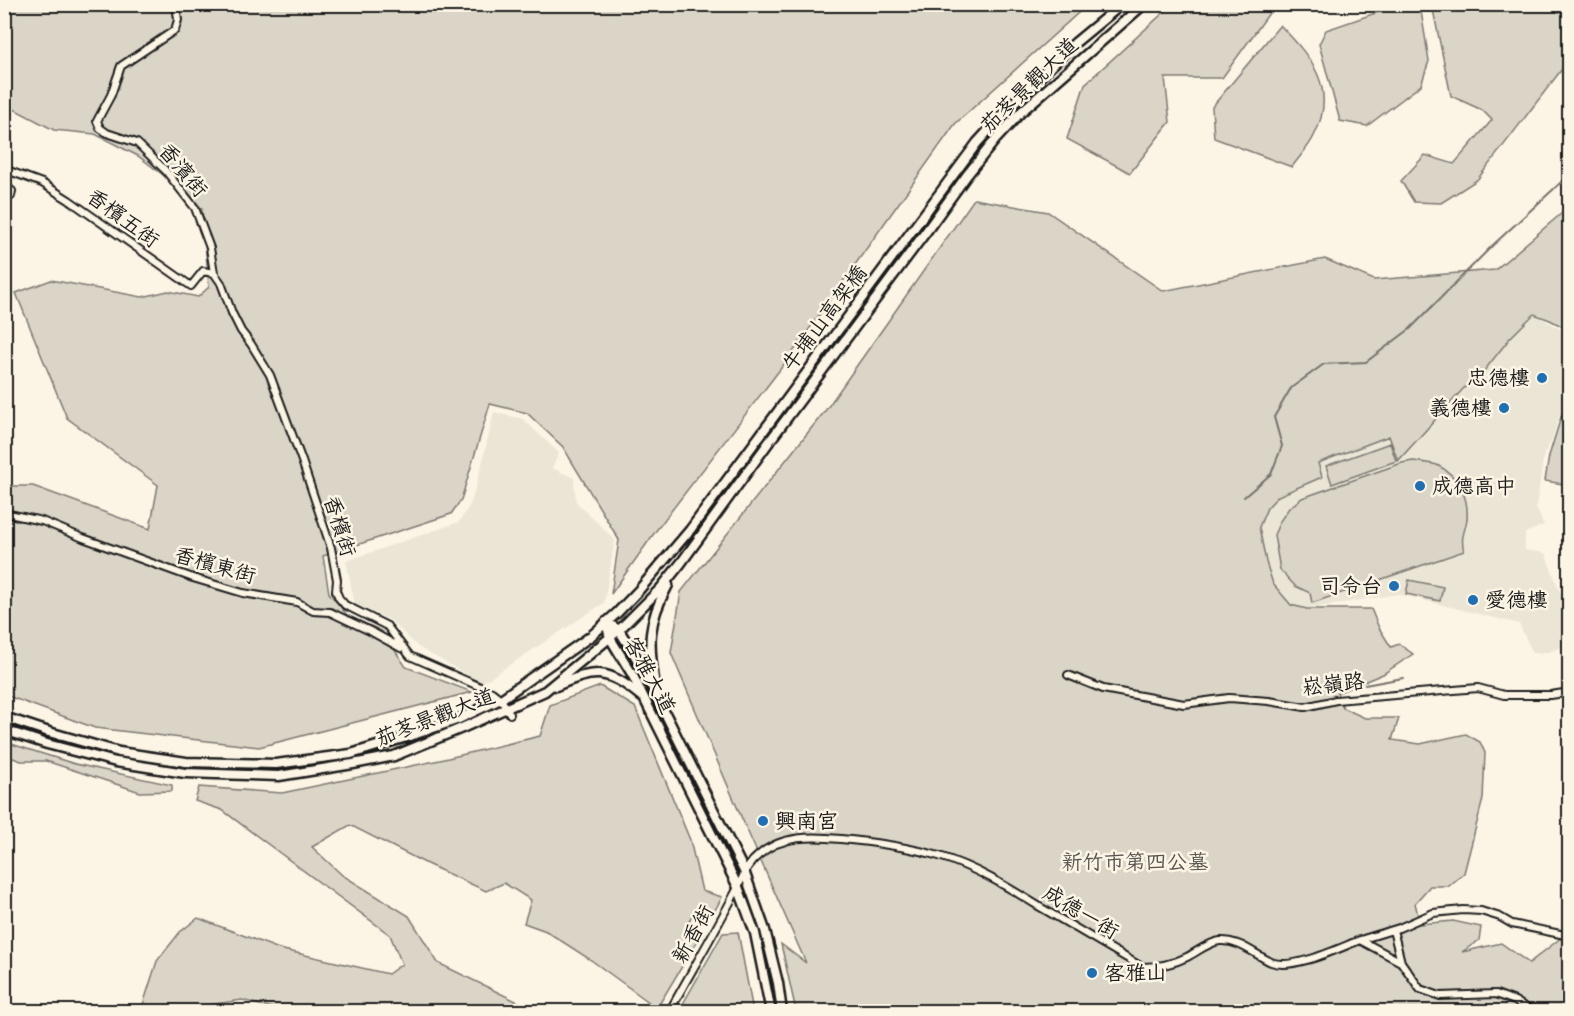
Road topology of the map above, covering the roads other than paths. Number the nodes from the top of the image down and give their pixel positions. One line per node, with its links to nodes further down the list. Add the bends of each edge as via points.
1 (176, 4): 9 (street, 香濱街, via 175,30 121,66 98,121 107,133 137,143 195,208 210,248)
2 (1122, 4): 7 (street, 茄苳景觀大道, via 1019,97 977,143)
3 (1144, 4): 8 (street, 茄苳景觀大道, via 1021,112 967,175)
4 (4, 169): 9 (street, 香檳五街, via 42,183 191,286 203,271)
5 (4, 185): 6 (street, via 12,191 11,196)
6 (4, 197)
7 (917, 222): 10 (street, 牛埔山高架橋)
8 (928, 230): 11 (street, 牛埔山高架橋)
9 (214, 273): 17 (street, 香檳街, via 241,331 270,375 332,548 339,598 345,605 387,626)
10 (759, 436): 14 (street, 茄苳景觀大道, via 690,530)
11 (769, 442): 13 (street, 茄苳景觀大道)
12 (4, 513): 17 (street, 香檳東街, via 42,521 193,578 243,593 297,602 313,611 330,612 393,643)
13 (681, 563): 15 (street, 茄苳景觀大道); 21 (street, via 653,618 650,649)
14 (606, 622): 15 (street, 客雅大道); 16 (street, 客雅大道); 22 (street, 茄苳景觀大道)
15 (620, 630): 16 (street, 茄苳景觀大道); 21 (street, 客雅大道)
16 (610, 638): 19 (street, 茄苳景觀大道); 23 (street, 客雅大道)
17 (410, 656): 22 (street, 香檳街)
18 (1068, 675): 20 (street, 崧嶺路, via 1103,688 1184,704 1228,698 1305,707 1336,700 1478,688 1504,695)
19 (545, 691): 23 (street, via 593,673 622,681); 24 (street, 茄苳景觀大道)
20 (1569, 692)
21 (657, 695): 27 (street, 客雅大道)
22 (501, 699): 24 (street); 25 (street, 茄苳景觀大道, via 459,719 351,754 276,764 186,762 119,752)
23 (644, 699): 28 (street, 客雅大道)
24 (508, 711): 26 (street, 茄苳景觀大道, via 394,756 279,776 219,776 116,762)
25 (4, 717)
26 (4, 730)
27 (744, 871): 28 (street, 新香街); 31 (street, 成德一街, via 774,844 794,839 856,840 939,856 987,876 1142,967 1175,962 1219,941 1238,943 1274,963 1304,962); 35 (street, 客雅大道, via 765,930)
28 (738, 887): 33 (street, 新香街); 34 (street, 客雅大道, via 755,933)
29 (1393, 930): 30 (street, 成德一街, via 1433,913 1463,910 1481,911 1512,924); 31 (street, 成德一街); 32 (street)
30 (1569, 936)
31 (1360, 940): 32 (street)
32 (1401, 962): 36 (street, via 1420,989 1440,996 1496,994)
33 (669, 1011)
34 (771, 1011)
35 (782, 1011)
36 (1533, 1011)

